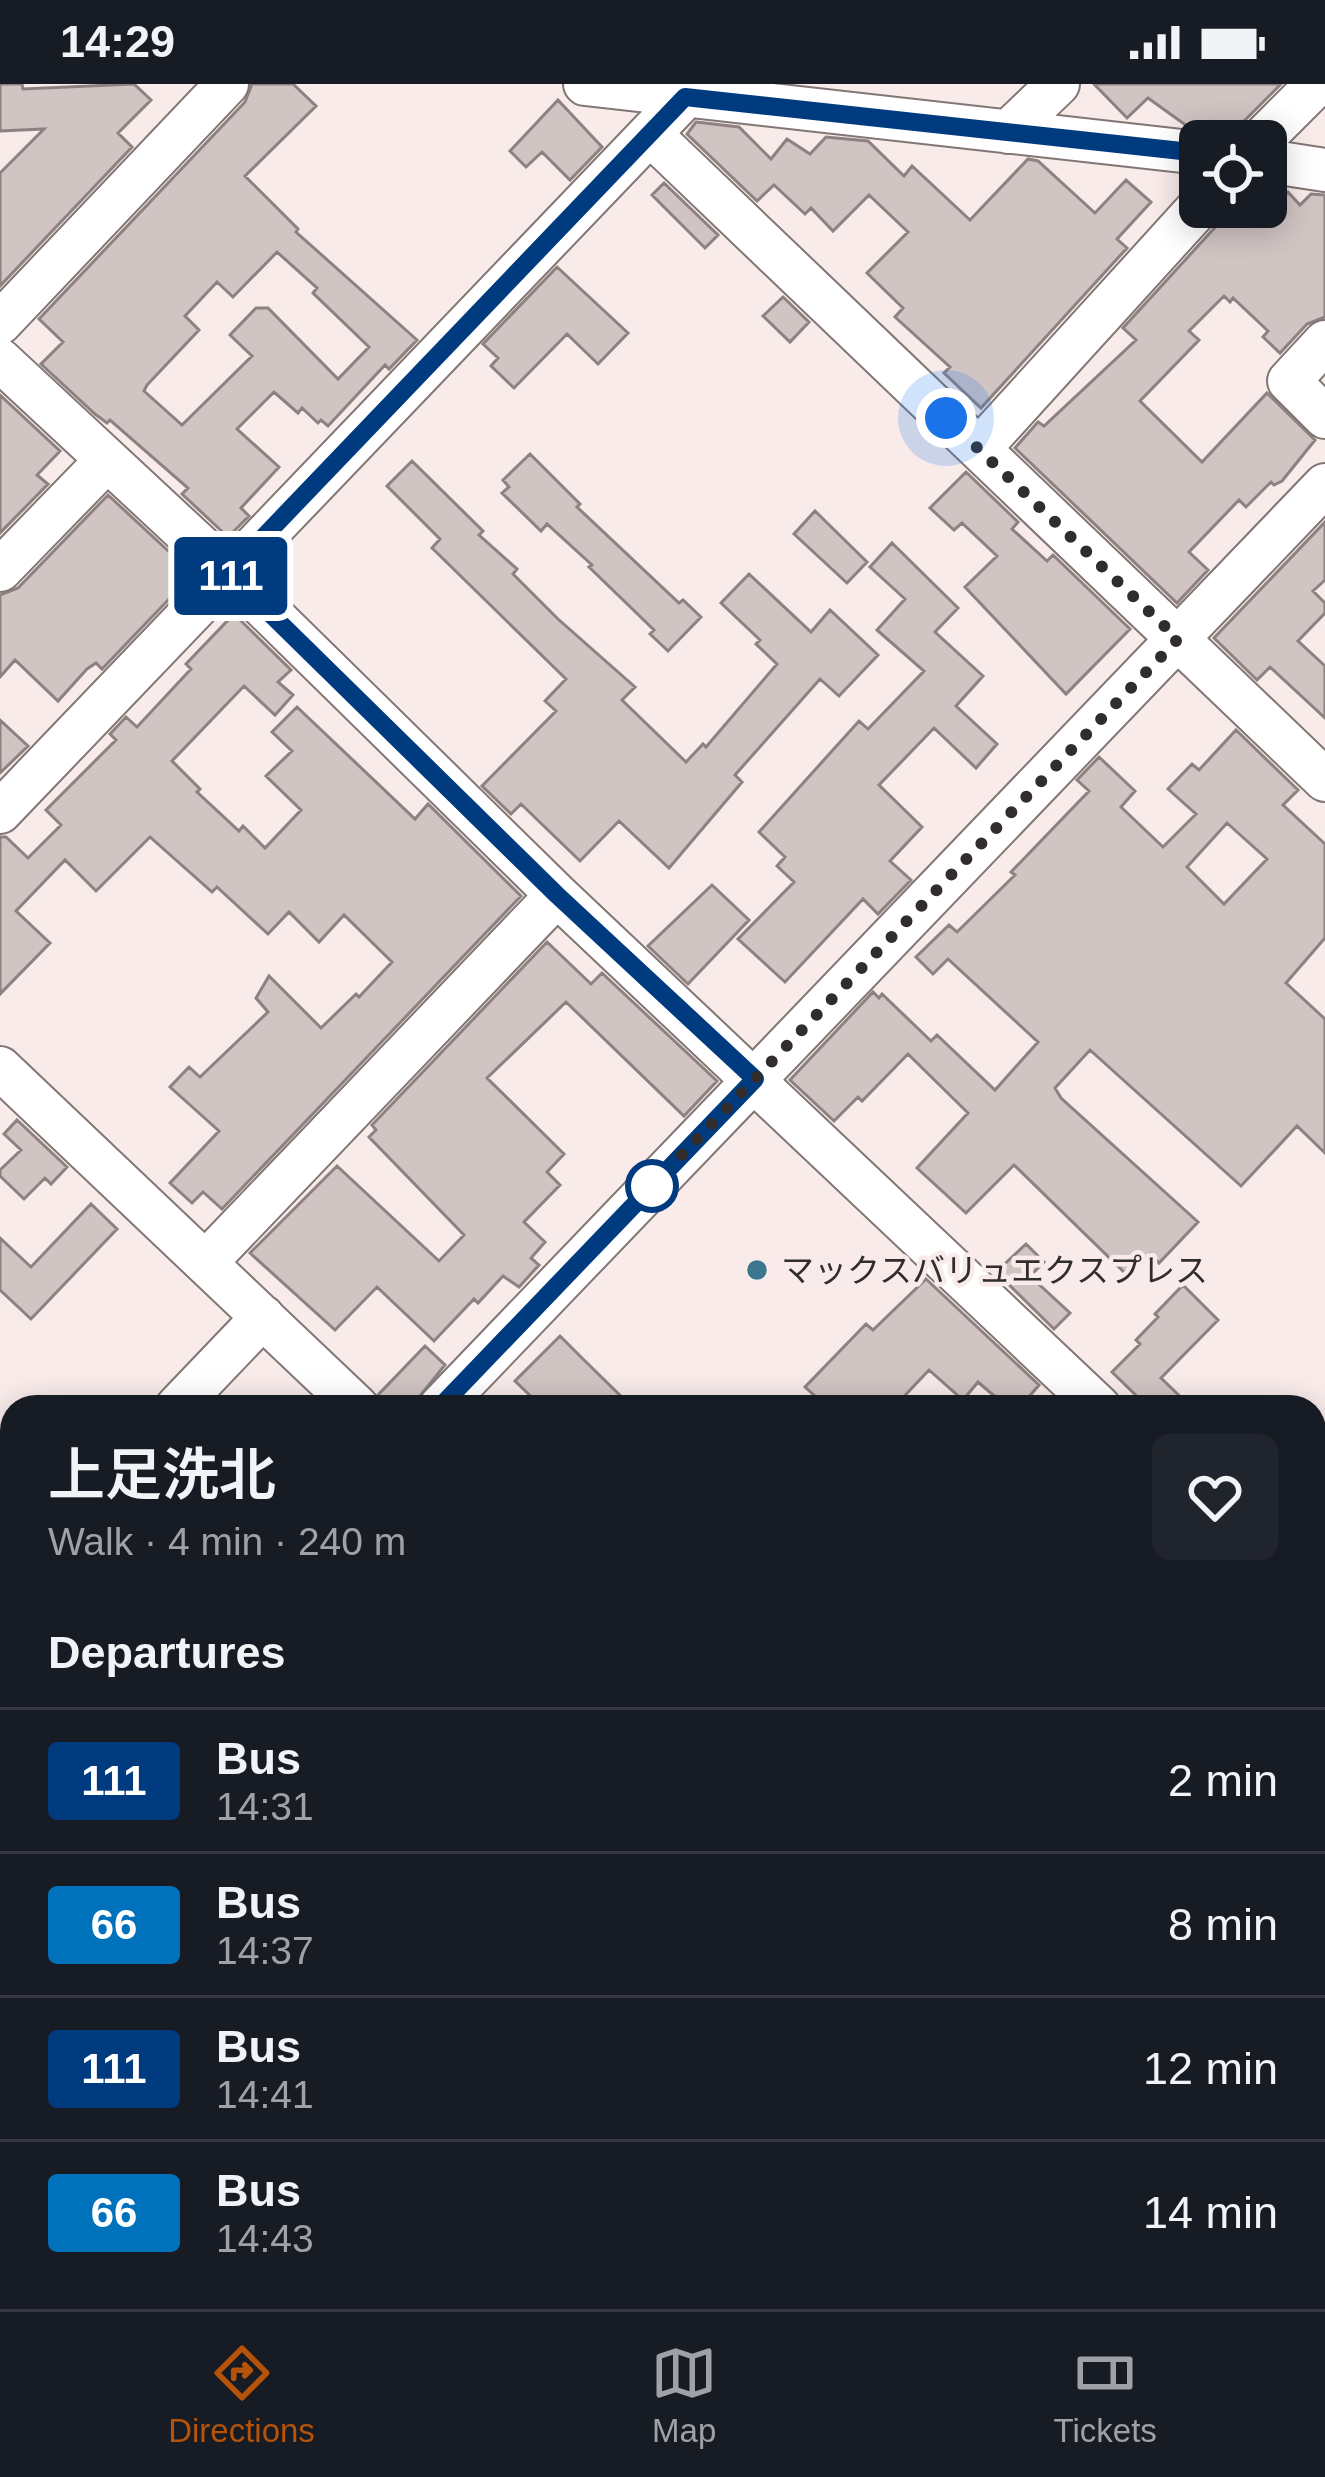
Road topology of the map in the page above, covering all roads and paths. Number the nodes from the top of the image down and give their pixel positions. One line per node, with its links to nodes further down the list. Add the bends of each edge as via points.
1 (227, 84): 13 (street)
2 (1058, 84): 7 (street)
3 (1317, 84): 6 (street)
4 (601, 85): 5 (street)
5 (685, 97): 7 (street); 8 (street)
6 (1281, 120)
7 (1008, 132): 9 (street)
8 (650, 134): 17 (street); 21 (street)
9 (1179, 151)
10 (1287, 164): 11 (street)
11 (1325, 170)
12 (1180, 228): 17 (street)
13 (0, 323)
14 (1325, 343): 16 (street, via 1288,381)
15 (0, 360): 18 (street)
16 (1325, 417)
17 (980, 449): 22 (street)
18 (106, 461): 20 (street); 21 (street)
19 (1325, 485): 22 (street)
20 (0, 570)
21 (229, 573): 24 (street); 25 (street)
22 (1178, 639): 23 (street); 27 (street)
23 (1325, 780)
24 (0, 812)
25 (557, 895): 27 (street); 28 (street)
26 (0, 1068): 28 (street)
27 (755, 1079): 32 (street); 33 (street)
28 (206, 1262): 29 (street)
29 (263, 1317): 30 (street); 31 (street)
30 (188, 1395)
31 (345, 1395)
32 (452, 1395)
33 (1086, 1395)

